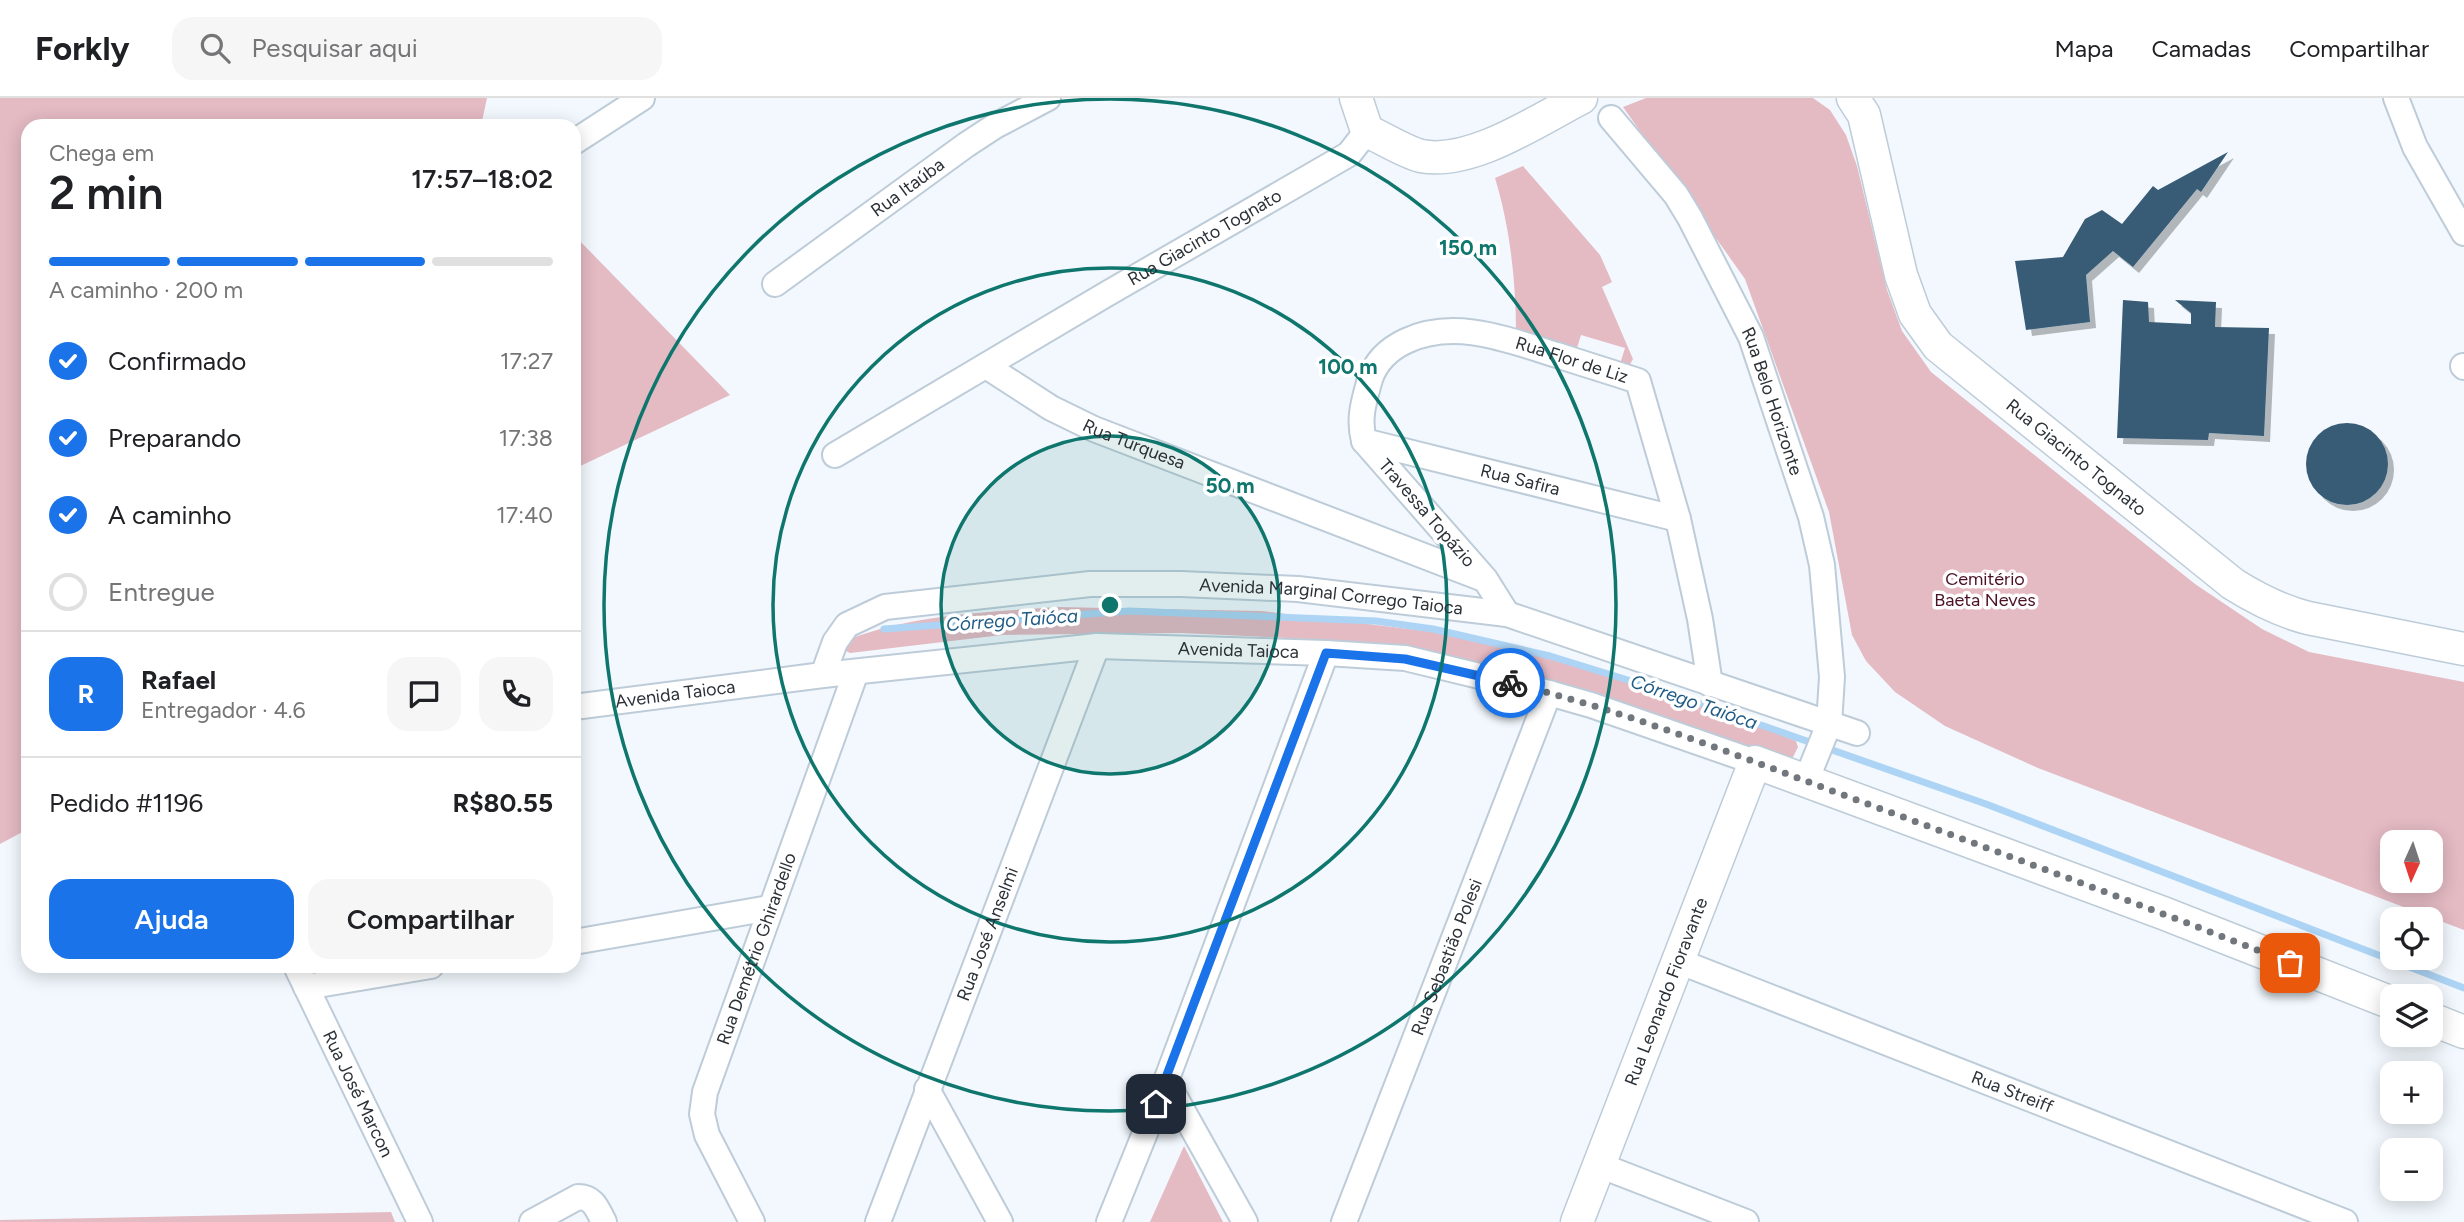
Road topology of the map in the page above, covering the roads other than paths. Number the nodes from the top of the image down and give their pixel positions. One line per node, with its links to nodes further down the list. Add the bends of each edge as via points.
1 (642, 98): 9 (street)
2 (1048, 98): 11 (street, Rua Itaúba, via 966,145)
3 (1356, 98): 8 (street)
4 (1581, 98): 8 (street, via 1487,146 1455,156 1421,156)
5 (2396, 98): 10 (street, via 2415,148)
6 (1862, 104): 19 (street, Rua Giacinto Tognato, via 1901,275 1915,314 1938,346 2259,600 2308,618)
7 (1611, 118): 27 (street, Rua Belo Horizonte, via 1676,195 1751,337 1811,517 1822,565 1832,677)
8 (1367, 131): 12 (street, Rua Giacinto Tognato, via 1349,155)
9 (581, 137)
10 (2464, 233)
11 (775, 284)
12 (986, 366): 14 (street, Rua Giacinto Tognato); 16 (street, Rua Turquesa, via 1051,408 1094,429)
13 (1364, 441): 15 (street, Rua Safira); 15 (street, Rua Flor de Liz, via 1362,408 1373,371 1384,355 1419,335 1445,331 1508,340 1639,381); 16 (street, Travessa Topázio)
14 (835, 455)
15 (1678, 519): 23 (street, Rua Flor de Liz)
16 (1485, 579): 17 (street, Travessa Topázio)
17 (1507, 614): 22 (street, Avenida Marginal Corrego Taioca, via 1298,589 1090,584 886,607 847,625); 23 (street, Avenida Marginal Corrego Taioca)
18 (1097, 646): 20 (street, Avenida Taioca); 21 (street, Avenida Taioca); 38 (street, Rua José Anselmi)
19 (2464, 649)
20 (1326, 653): 24 (street, Avenida Taioca, via 1405,659); 37 (street)
21 (856, 672): 22 (street, Avenida Taioca); 29 (street, Rua Demétrio Ghirardello)
22 (823, 675): 25 (street, Avenida Taioca)
23 (1710, 684): 27 (street, Avenida Marginal Corrego Taioca)
24 (1549, 692): 28 (street, Avenida Taioca); 48 (street, Rua Sebastião Polesi)
25 (581, 706)
26 (1857, 733): 27 (street, Avenida Marginal Corrego Taioca)
27 (1819, 751): 28 (street, Avenida Taioca); 34 (street, Avenida Taioca, via 2163,913)
28 (1755, 762): 31 (street, Rua Leonardo Fioravante)
29 (770, 908): 30 (street); 43 (street, Rua Demétrio Ghirardello, via 713,1065 702,1114 707,1135)
30 (581, 941)
31 (1678, 961): 39 (street, Rua Leonardo Fioravante); 51 (street, Rua Streiff)
32 (340, 973): 33 (street)
33 (301, 976): 40 (street, Rua José Marcon)
34 (2380, 998)
35 (2443, 1024): 36 (street)
36 (2464, 1032)
37 (1166, 1081): 46 (street); 47 (street)
38 (927, 1089): 44 (street, Rua José Anselmi); 45 (street)
39 (1600, 1165): 49 (street, Rua Leonardo Fioravante); 50 (street)
40 (420, 1222)
41 (532, 1222): 42 (street, via 578,1197 594,1202)
42 (604, 1222)
43 (752, 1222)
44 (878, 1222)
45 (1000, 1222)
46 (1109, 1222)
47 (1245, 1222)
48 (1344, 1222)
49 (1577, 1222)
50 (1746, 1222)
51 (2345, 1222)

